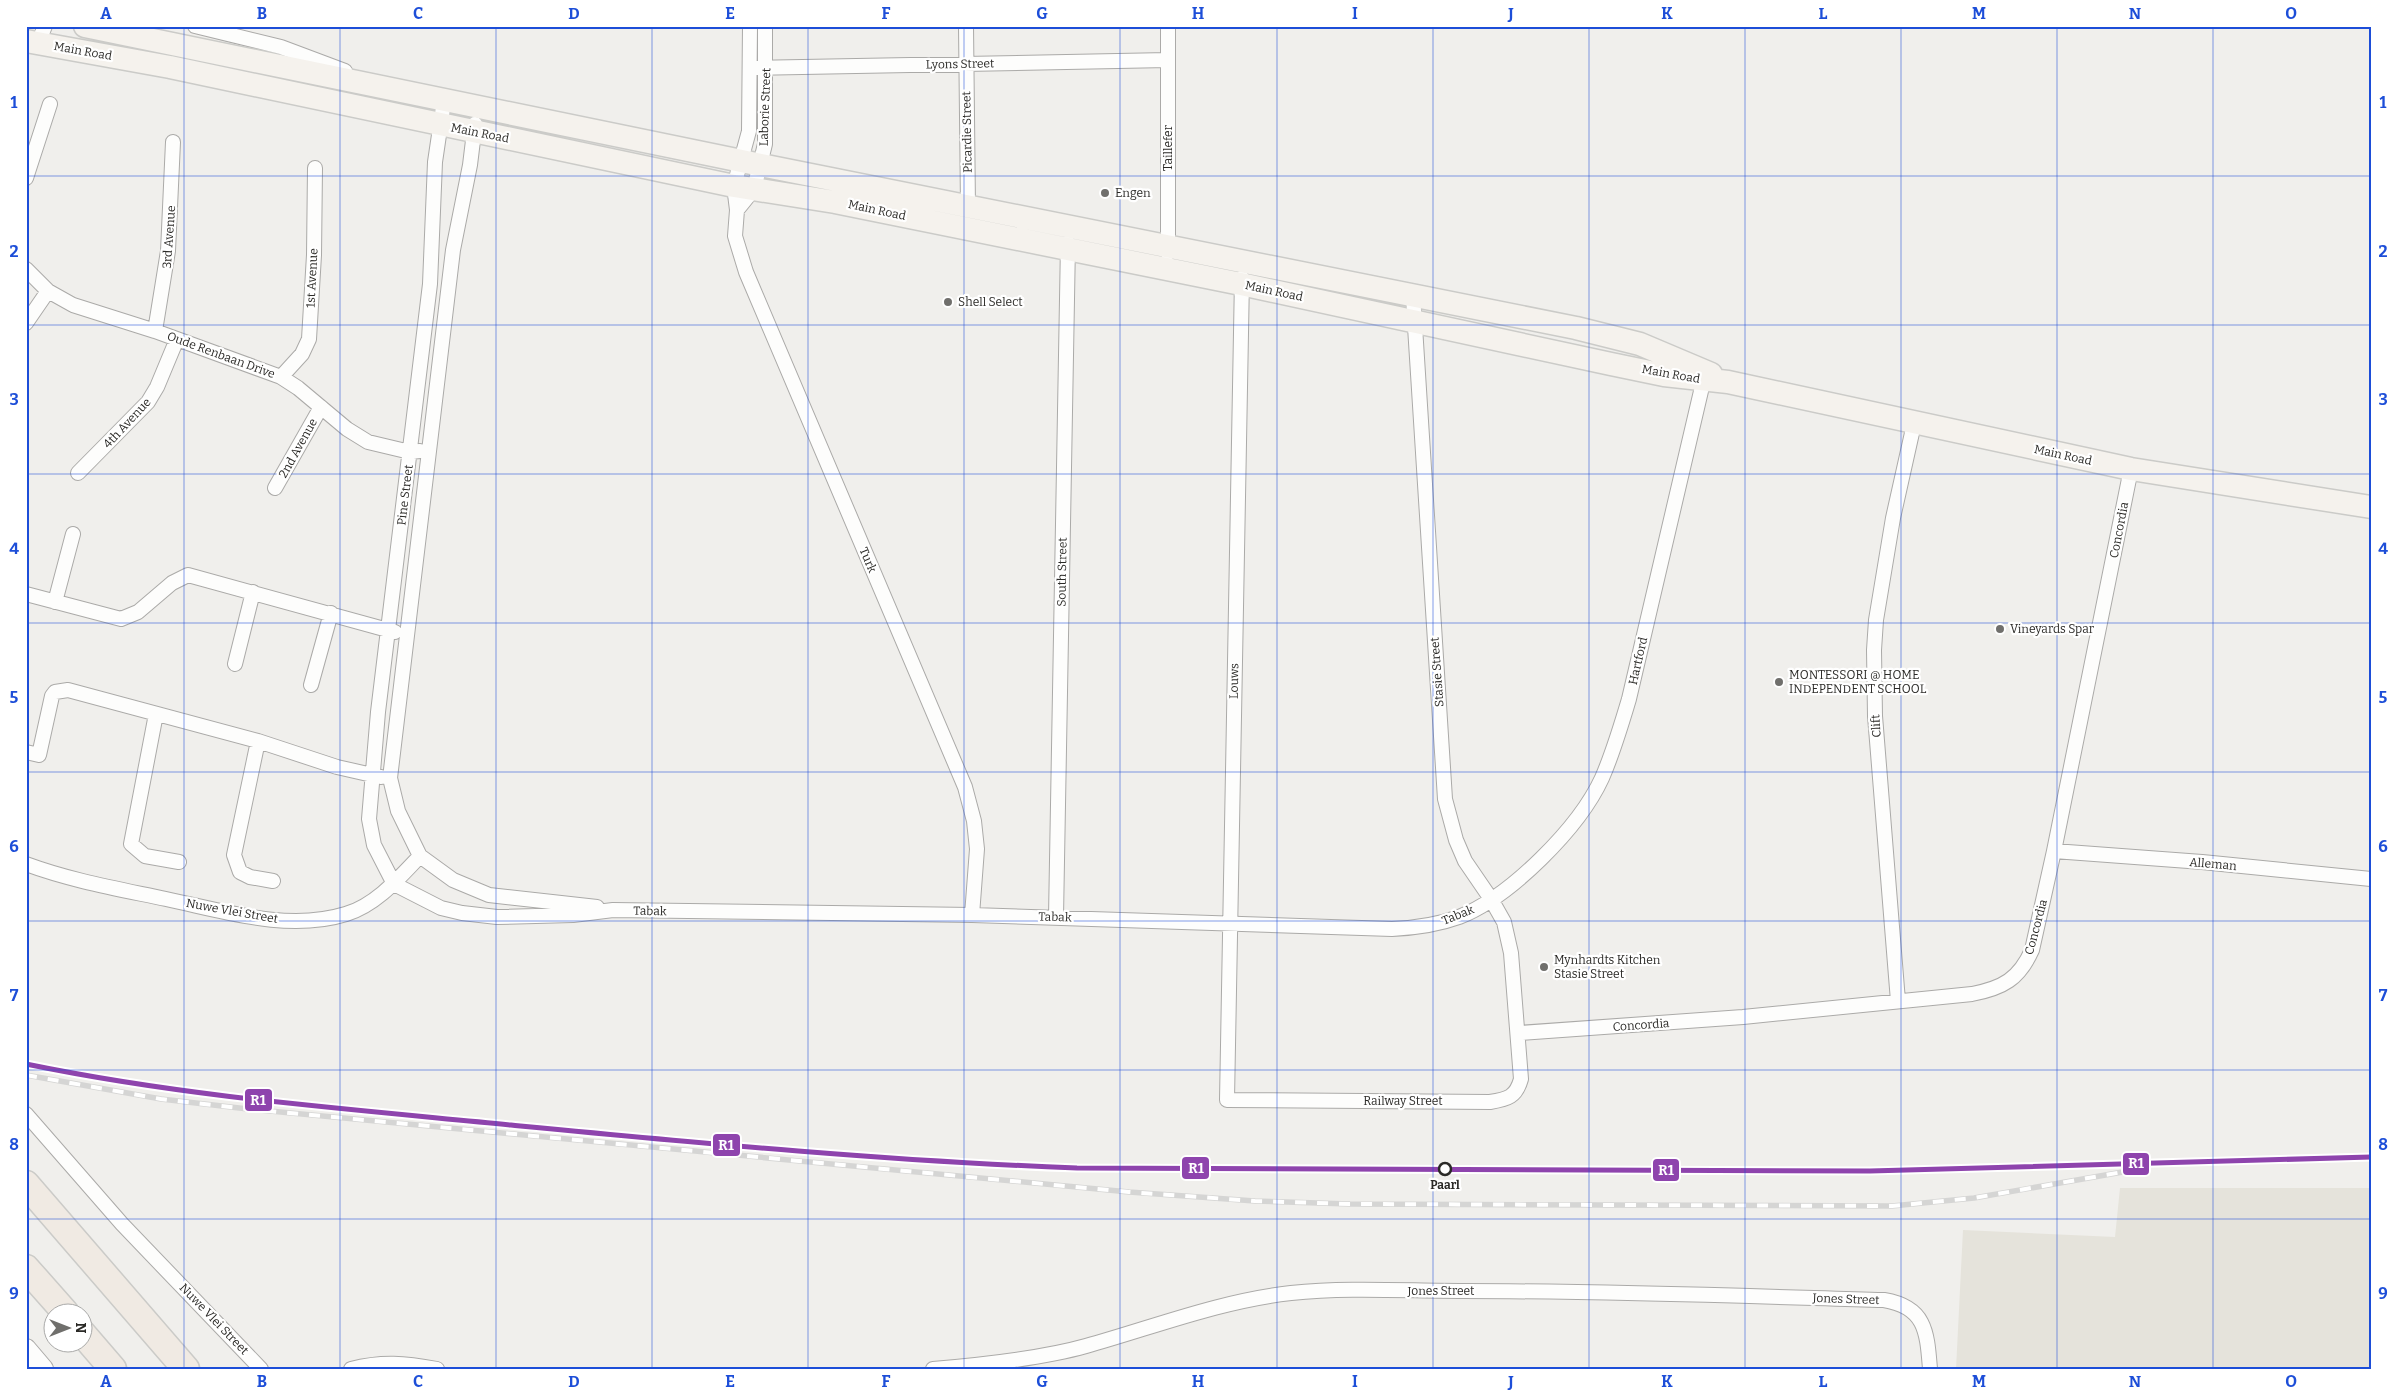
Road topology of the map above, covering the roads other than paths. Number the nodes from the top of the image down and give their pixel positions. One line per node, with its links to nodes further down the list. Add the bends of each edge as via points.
1 (85, 26): 12 (main road, Main Road)
2 (196, 26): 12 (street, Main Road, via 281,47)
3 (750, 26): 10 (street, Laborie Street)
4 (765, 26): 11 (street, Laborie Street)
5 (966, 26): 9 (street, Picardie Street)
6 (1168, 26): 8 (street, Taillefer)
7 (36, 37): 16 (main road, Main Road)
8 (1168, 60): 9 (street, Lyons Street); 27 (street, Taillefer)
9 (966, 64): 11 (street, Lyons Street); 23 (street, Picardie Street)
10 (751, 68): 11 (street, Lyons Street); 19 (street, Laborie Street)
11 (766, 68): 19 (street, Laborie Street, via 766,127)
12 (384, 88): 13 (main road, Main Road)
13 (444, 101): 15 (main road, Main Road); 16 (street, Pine Street)
14 (50, 104): 21 (street)
15 (477, 108): 17 (street, Pine Street); 19 (main road, Main Road)
16 (440, 125): 17 (main road, Main Road); 41 (street, Pine Street, via 435,162 430,284)
17 (474, 132): 22 (main road, Main Road); 40 (street, Pine Street, via 453,250)
18 (173, 142): 34 (street, 3rd Avenue, via 168,251)
19 (751, 163): 22 (street); 22 (street, Laborie Street); 23 (main road, Main Road)
20 (315, 168): 37 (street, 1st Avenue, via 309,339 302,354)
21 (26, 178)
22 (744, 188): 24 (street, Laborie Street); 24 (street, Turk); 26 (main road, Main Road, via 835,202)
23 (968, 207): 25 (main road, Main Road)
24 (736, 210): 69 (street, Turk, via 735,236 746,272 965,787 977,849)
25 (1068, 227): 26 (street, South Street); 27 (main road, Main Road)
26 (1067, 249): 27 (main road, Main Road); 70 (street, South Street)
27 (1168, 258): 29 (main road, Main Road)
28 (26, 269): 30 (street, Oude Renbaan Drive)
29 (1243, 273): 31 (main road, Main Road); 32 (main road, Main Road); 71 (street, Louws)
30 (48, 291): 33 (street); 34 (street, Oude Renbaan Drive, via 73,305)
31 (1413, 295): 32 (street, Stasie Street); 36 (main road, Main Road, via 1640,344)
32 (1414, 320): 36 (main road, Main Road, via 1611,364); 67 (street, Stasie Street, via 1445,799 1465,861)
33 (26, 323)
34 (155, 331): 35 (street, Oude Renbaan Drive)
35 (177, 339): 37 (street, Oude Renbaan Drive); 43 (street, 4th Avenue, via 148,402)
36 (1704, 376): 39 (main road, Main Road); 67 (street, Hartford, via 1629,699 1615,746 1589,801 1545,855)
37 (281, 377): 38 (street, Oude Renbaan Drive)
38 (321, 407): 41 (street, Oude Renbaan Drive, via 346,429 368,442); 44 (street, 2nd Avenue)
39 (1914, 424): 42 (main road, Main Road); 72 (street, Clift, via 1893,518 1874,650 1875,716)
40 (429, 449): 41 (street); 52 (street, Pine Street)
41 (410, 452): 51 (street, Pine Street)
42 (2131, 469): 45 (main road, Main Road); 60 (street, Concordia)
43 (78, 473)
44 (275, 488)
45 (2371, 507)
46 (73, 534): 49 (street)
47 (253, 592): 49 (street, via 188,576 172,583 138,612 121,619); 50 (street); 53 (street)
48 (26, 594): 49 (street)
49 (55, 602)
50 (331, 613): 51 (street); 54 (street)
51 (388, 630): 52 (street); 58 (street, Pine Street)
52 (406, 634): 59 (street, Pine Street)
53 (234, 664)
54 (311, 685)
55 (156, 714): 56 (street); 57 (street, via 68,690 55,692 50,701 39,755); 62 (street, via 132,844 145,856)
56 (258, 741): 58 (street); 65 (street, via 234,855 240,872)
57 (26, 752)
58 (372, 776): 59 (street); 66 (street, Pine Street, via 371,833)
59 (390, 778): 61 (street, Pine Street, via 398,811)
60 (2054, 851): 64 (street, Alleman); 72 (street, Concordia, via 2032,950 2025,965 2011,981 1992,990 1972,994)
61 (420, 856): 66 (street, Nuwe Vlei Street); 68 (street, Tabak, via 453,880 489,895)
62 (179, 862)
63 (26, 864): 66 (street, Nuwe Vlei Street, via 64,878 250,916 307,921 347,914)
64 (2371, 879)
65 (273, 881)
66 (394, 884): 68 (street, Tabak, via 441,908 462,914 536,917)
67 (1492, 899): 71 (street, Tabak, via 1459,917 1411,928); 73 (street, Stasie Street, via 1506,930)
68 (612, 910): 69 (street, Tabak)
69 (972, 914): 70 (street, Tabak)
70 (1056, 917): 71 (street, Tabak)
71 (1230, 924): 74 (street, Louws)
72 (1898, 1001): 73 (street, Concordia, via 1743,1017)
73 (1519, 1033): 74 (street, Railway Street, via 1521,1079 1516,1093 1500,1100)
74 (1227, 1100)
75 (26, 1114): 84 (street, Nuwe Vlei Street, via 122,1224)
76 (26, 1184): 83 (highway)
77 (26, 1268): 78 (highway)
78 (56, 1302)
79 (92, 1344): 82 (highway)
80 (26, 1348): 81 (street)
81 (43, 1369)
82 (114, 1369)
83 (186, 1369)
84 (261, 1369)
85 (351, 1369): 86 (street, via 376,1363)
86 (437, 1369)
87 (933, 1369): 88 (street, Jones Street, via 1083,1347 1233,1303 1294,1293 1493,1290 1884,1300 1914,1313 1926,1330)
88 (1930, 1369)

